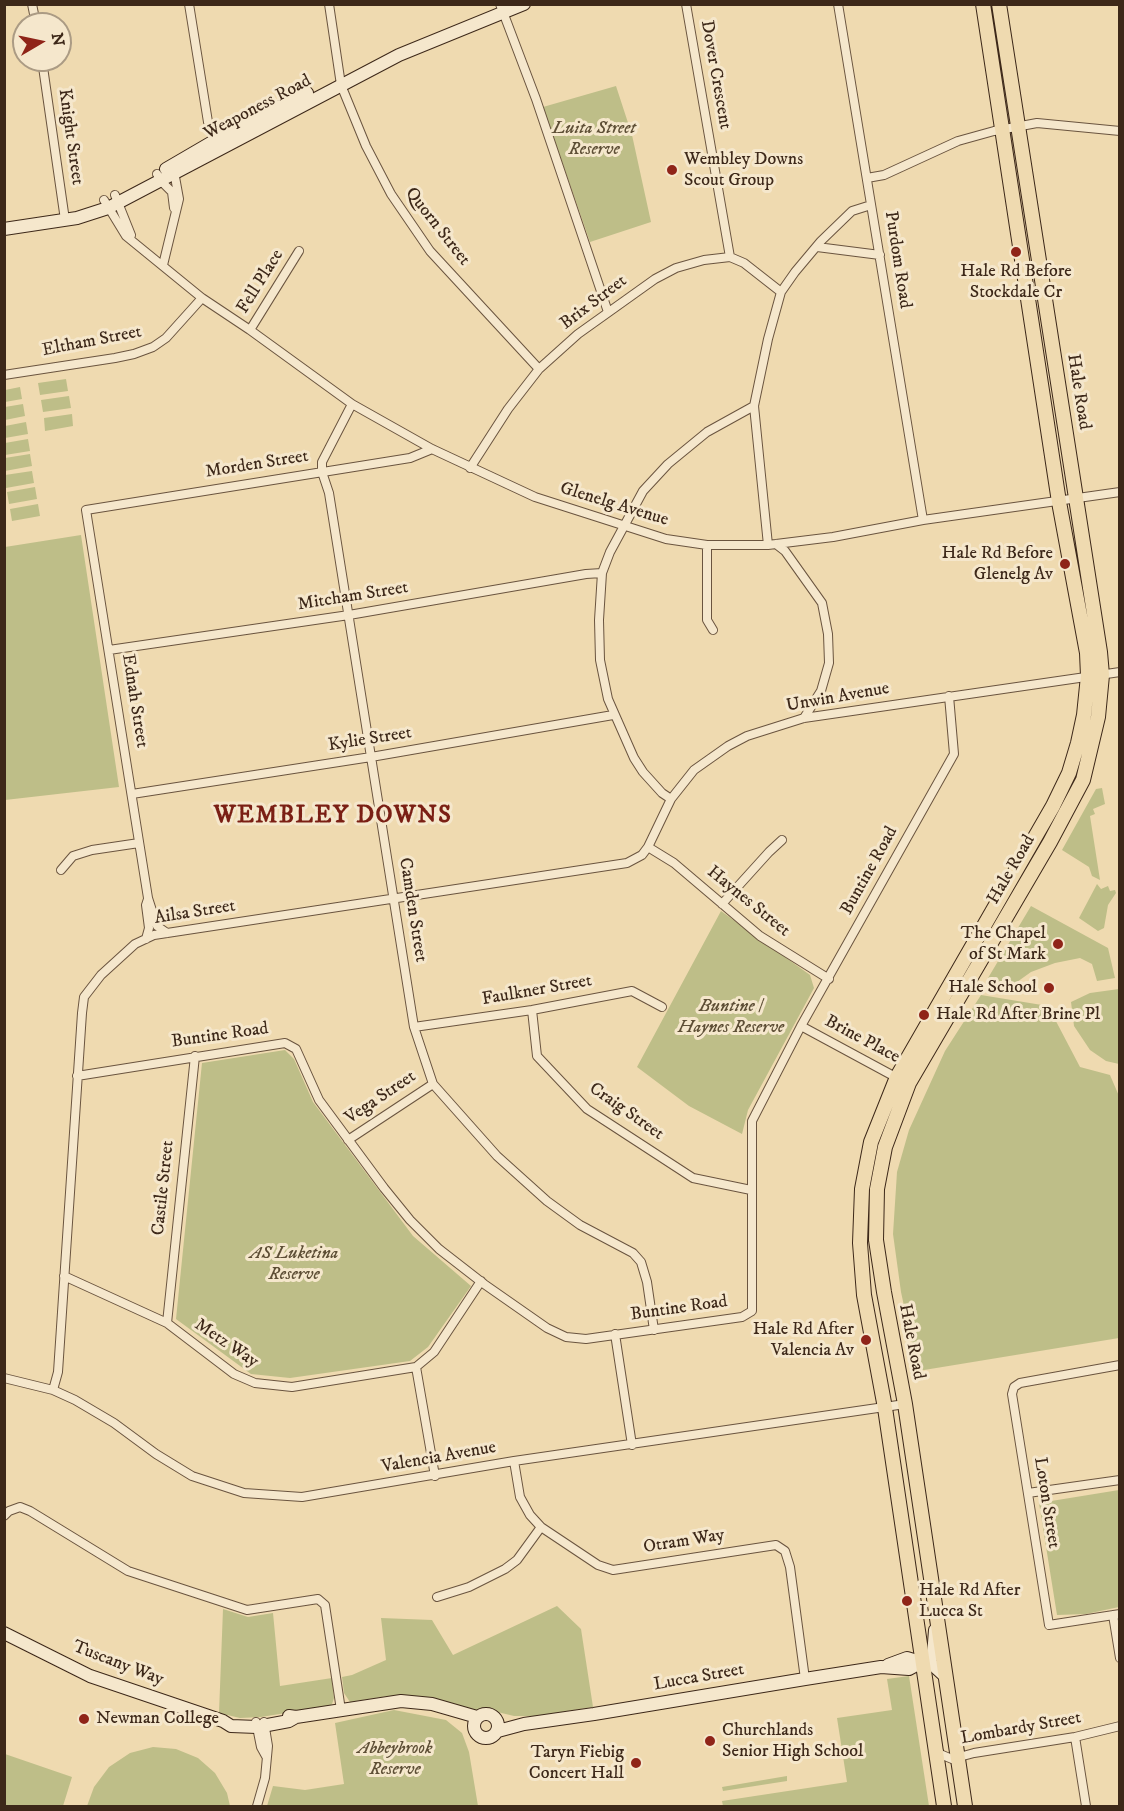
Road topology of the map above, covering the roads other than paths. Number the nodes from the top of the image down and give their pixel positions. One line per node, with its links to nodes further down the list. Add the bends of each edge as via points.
1 (189, 4): 14 (street, via 208,122)
2 (328, 4): 10 (street, Quorn Street)
3 (524, 4): 8 (street, Weaponess Road)
4 (686, 4): 27 (street, Dover Crescent)
5 (838, 4): 17 (street, Purdom Road)
6 (983, 4): 12 (main road, Hale Road)
7 (999, 4): 11 (main road, Hale Road)
8 (501, 7): 10 (street, Weaponess Road); 31 (street)
9 (44, 72): 21 (street, Knight Street)
10 (341, 80): 14 (street, Weaponess Road); 33 (street, Quorn Street, via 366,146 391,194 430,251)
11 (1018, 126): 12 (street); 13 (street, via 1036,123); 41 (main road, Hale Road)
12 (1004, 129): 17 (street, via 958,141 884,175); 42 (main road, Hale Road)
13 (1119, 131)
14 (216, 144): 15 (street, Weaponess Road)
15 (171, 171): 16 (street, Weaponess Road); 20 (street, via 179,199)
16 (159, 178): 18 (street, Weaponess Road); 20 (street, via 172,192)
17 (867, 178): 19 (street, Purdom Road)
18 (111, 201): 21 (street, Weaponess Road, via 88,215); 28 (street, Glenelg Avenue, via 136,243)
19 (871, 205): 24 (street, via 852,211); 26 (street, Purdom Road)
20 (174, 214): 28 (street)
21 (65, 216): 22 (street, Weaponess Road); 23 (street, Weaponess Road)
22 (4, 222)
23 (4, 229)
24 (817, 246): 26 (street); 29 (street)
25 (299, 251): 32 (street, Fell Place)
26 (880, 255): 44 (street, Purdom Road)
27 (730, 257): 29 (street, via 744,262); 31 (street, Brix Street, via 676,268)
28 (163, 265): 30 (street, Glenelg Avenue)
29 (781, 292): 36 (street)
30 (202, 298): 32 (street, Glenelg Avenue); 34 (street, Eltham Street, via 153,347 124,356)
31 (608, 312): 33 (street, Brix Street)
32 (250, 330): 35 (street, Glenelg Avenue)
33 (540, 369): 38 (street, Brix Street, via 508,409)
34 (4, 375)
35 (352, 404): 37 (street, Glenelg Avenue); 39 (street, via 322,462)
36 (754, 406): 45 (street, via 707,432 668,464 643,491); 46 (street)
37 (432, 449): 38 (street, Glenelg Avenue); 39 (street, Morden Street, via 411,458)
38 (470, 468): 45 (street, Glenelg Avenue, via 535,497)
39 (322, 472): 43 (street, Morden Street); 49 (street, Camden Street, via 329,492)
40 (1119, 492): 41 (street, Glenelg Avenue)
41 (1077, 499): 42 (street, Glenelg Avenue); 53 (main road, Hale Road)
42 (1059, 502): 44 (street, Glenelg Avenue); 53 (main road, Hale Road, via 1087,653)
43 (86, 510): 51 (street, Ednah Street)
44 (923, 520): 46 (street, Glenelg Avenue)
45 (624, 525): 47 (street, Glenelg Avenue, via 666,539); 48 (street)
46 (772, 544): 47 (street, Glenelg Avenue); 56 (street, via 785,551 822,603 828,634 829,663 824,682)
47 (707, 545): 50 (street, via 705,597 707,620)
48 (602, 573): 49 (street, Mitcham Street); 55 (street, via 600,660)
49 (349, 615): 51 (street, Mitcham Street); 57 (street, Camden Street)
50 (713, 630)
51 (109, 650): 58 (street, Ednah Street)
52 (1119, 672): 53 (street, Unwin Avenue)
53 (1095, 675): 54 (street, Unwin Avenue); 76 (main road, Hale Road, via 1098,717 1083,780 1050,842)
54 (949, 696): 56 (street, Unwin Avenue); 69 (street, Buntine Road, via 954,754)
55 (613, 715): 57 (street, Kylie Street); 59 (street, via 643,772)
56 (804, 718): 59 (street, Unwin Avenue, via 728,746 694,770)
57 (371, 757): 58 (street, Kylie Street); 64 (street, Camden Street)
58 (132, 794): 61 (street, Ednah Street)
59 (671, 799): 62 (street, Unwin Avenue)
60 (782, 840): 66 (street)
61 (139, 843): 63 (street, via 73,856); 65 (street, Ednah Street)
62 (648, 847): 64 (street, Ailsa Street, via 642,855 627,862); 66 (street, Haynes Street, via 674,863)
63 (61, 870)
64 (394, 897): 67 (street, Ailsa Street); 73 (street, Camden Street)
65 (148, 898): 67 (street, Ednah Street, via 157,926); 68 (street, Ednah Street)
66 (722, 904): 69 (street, Haynes Street, via 760,936)
67 (167, 933): 68 (street, Ailsa Street)
68 (146, 939): 75 (street, Ailsa Street, via 101,975 84,998)
69 (829, 979): 72 (street, Buntine Road)
70 (662, 1007): 71 (street, Faulkner Street, via 632,992)
71 (532, 1010): 73 (street, Faulkner Street); 79 (street, Craig Street, via 537,1056 587,1109 693,1178)
72 (801, 1026): 76 (street, Brine Place); 79 (street, Buntine Road, via 752,1121)
73 (414, 1027): 77 (street, Camden Street)
74 (195, 1056): 75 (street, Buntine Road); 78 (street, Buntine Road, via 285,1043 296,1049 319,1100); 82 (street, Castile Street)
75 (77, 1076): 80 (street, Ailsa Street)
76 (903, 1080): 89 (main road, Hale Road, via 877,1189 876,1240); 90 (main road, Hale Road, via 871,1142 862,1189 860,1243 864,1294)
77 (433, 1084): 78 (street, Vega Street); 83 (street, Camden Street, via 497,1156 547,1201 580,1225 633,1252 641,1262 647,1282)
78 (348, 1140): 81 (street, Buntine Road, via 410,1220 439,1249)
79 (751, 1190): 83 (street, Buntine Road, via 753,1311 742,1317)
80 (64, 1276): 82 (street, Metz Way); 88 (street, Ailsa Street, via 58,1372)
81 (481, 1281): 84 (street, Buntine Road, via 566,1337); 86 (street, via 434,1352)
82 (167, 1323): 86 (street, Metz Way, via 234,1374 255,1383 292,1387)
83 (654, 1330): 84 (street, Buntine Road)
84 (615, 1335): 91 (street)
85 (1119, 1365): 95 (street, Loton Street, via 1014,1387)
86 (416, 1366): 93 (street)
87 (4, 1378): 88 (street, Valencia Avenue)
88 (53, 1390): 93 (street, Valencia Avenue, via 114,1423 192,1476 244,1493 302,1497)
89 (905, 1404): 90 (street, Valencia Avenue); 99 (main road, Hale Road)
90 (885, 1407): 91 (street, Valencia Avenue); 103 (main road, Hale Road)
91 (632, 1445): 92 (street, Valencia Avenue)
92 (514, 1461): 93 (street, Valencia Avenue); 97 (street, Otram Way, via 520,1497)
93 (435, 1476)
94 (1119, 1480): 95 (street)
95 (1028, 1493): 100 (street, Loton Street, via 1049,1625)
96 (4, 1516): 106 (street, via 20,1507 128,1571 247,1610 318,1599 325,1605)
97 (541, 1527): 98 (street, via 517,1560 505,1569); 105 (street, Otram Way, via 598,1565 613,1570 776,1545 785,1551 790,1567)
98 (437, 1597)
99 (936, 1613): 103 (street, via 933,1656); 104 (main road, Hale Road)
100 (1116, 1615): 102 (street)
101 (4, 1633): 109 (street, Tuscany Way, via 90,1676 231,1726)
102 (1119, 1658)
103 (923, 1661): 104 (street); 105 (street, Lucca Street, via 907,1658 881,1667); 114 (main road, Hale Road)
104 (946, 1677): 115 (main road, Hale Road)
105 (805, 1679): 110 (street, Lucca Street, via 594,1714)
106 (341, 1710): 107 (street, Tuscany Way, via 401,1701); 109 (street, Tuscany Way)
107 (448, 1710): 108 (street, Tuscany Way); 112 (street, Tuscany Way)
108 (477, 1717): 110 (street, via 486,1714); 112 (street)
109 (260, 1723): 116 (street, via 268,1746)
110 (497, 1725): 112 (street, via 493,1737 483,1738)
111 (1119, 1726): 113 (street, Lombardy Street)
112 (474, 1730)
113 (1075, 1737): 115 (street, Lombardy Street); 119 (street)
114 (934, 1744): 115 (street, Lombardy Street, via 940,1754); 117 (main road, Hale Road)
115 (958, 1757): 118 (main road, Hale Road)
116 (257, 1806)
117 (944, 1806)
118 (965, 1806)
119 (1086, 1806)

